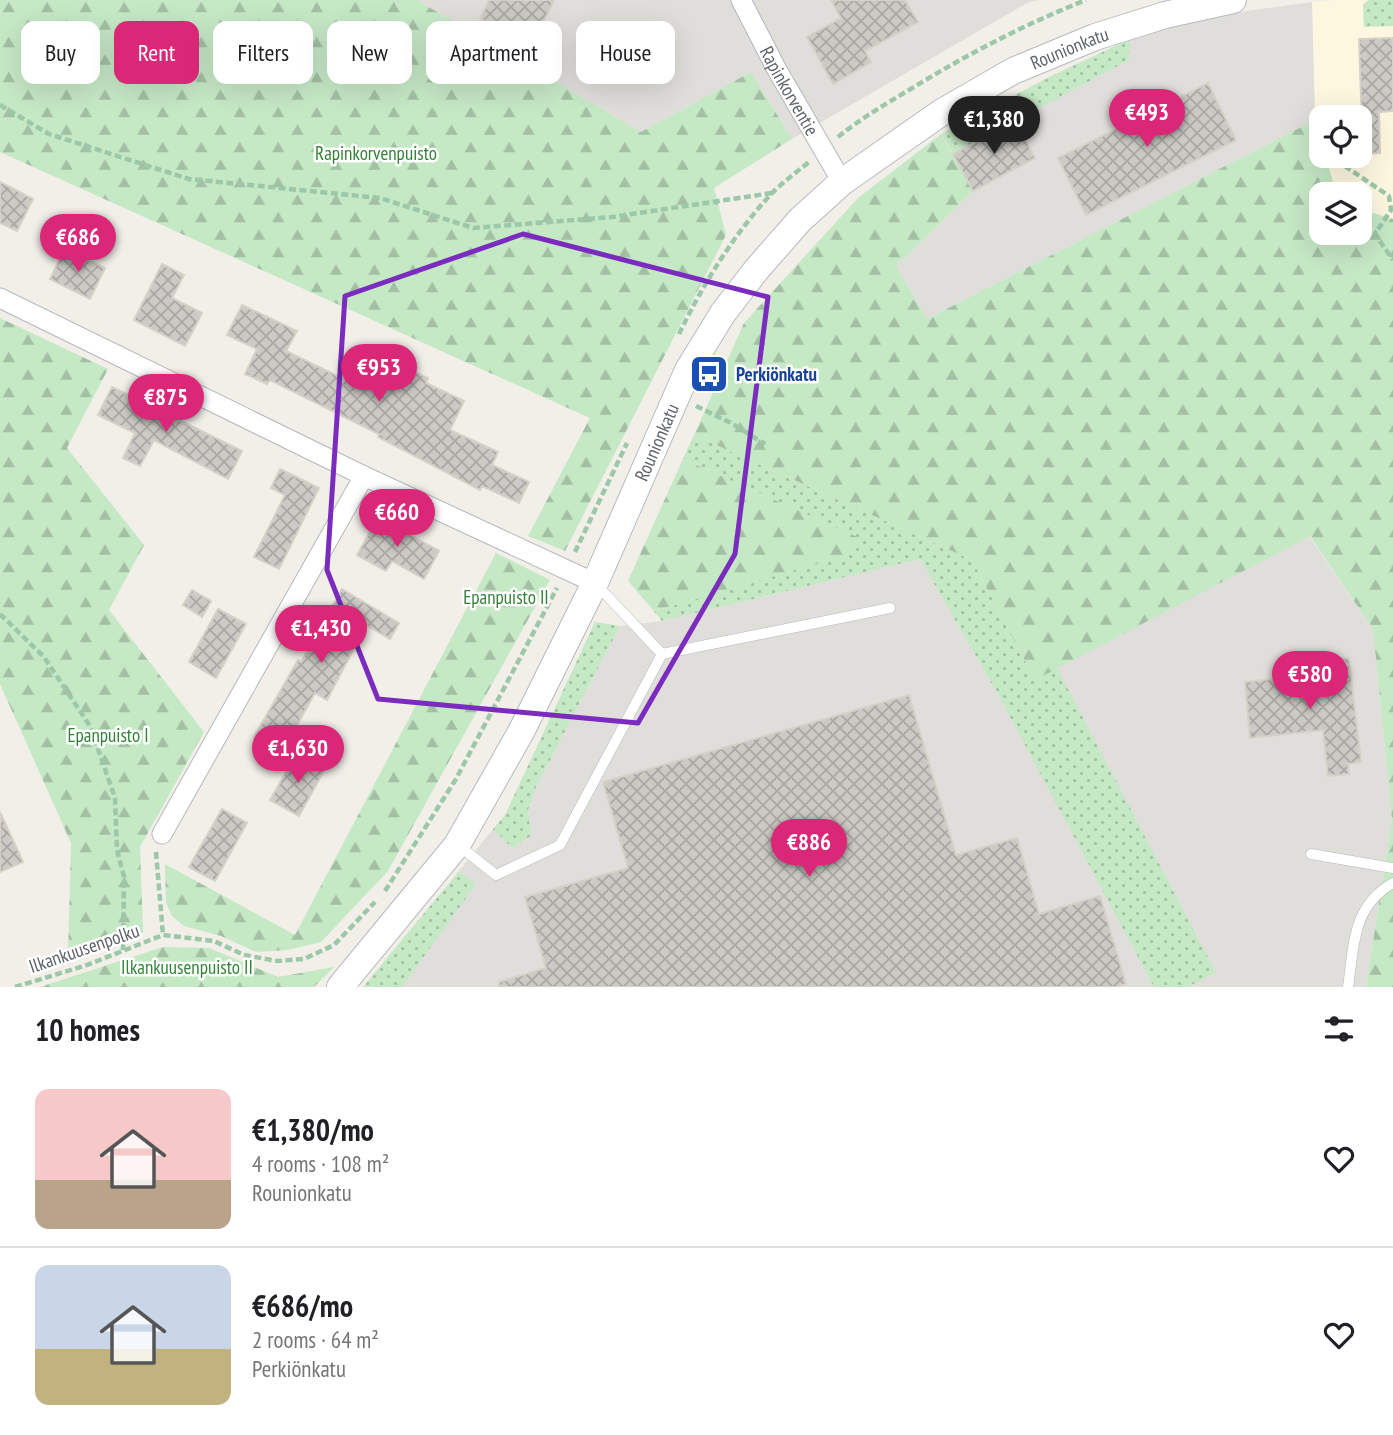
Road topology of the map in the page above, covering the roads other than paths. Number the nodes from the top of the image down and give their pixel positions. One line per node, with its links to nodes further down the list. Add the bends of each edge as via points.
1 (741, 0): 3 (street, Rapinkorventie)
2 (1233, 0): 3 (main road, Rounionkatu, via 1095,37 1013,71 942,112)
3 (842, 182): 6 (main road, Rounionkatu, via 800,220 723,313 688,370)
4 (0, 298): 5 (street)
5 (364, 476): 6 (street); 9 (street)
6 (594, 583): 8 (lane); 10 (main road, Rounionkatu, via 522,730)
7 (890, 608): 8 (lane)
8 (662, 654): 10 (lane, via 560,845 496,875)
9 (162, 834)
10 (457, 845): 14 (main road, Rounionkatu)
11 (1311, 854): 12 (lane)
12 (1393, 868)
13 (1393, 883): 15 (lane, via 1367,904 1357,925)
14 (340, 987)
15 (1348, 987)

